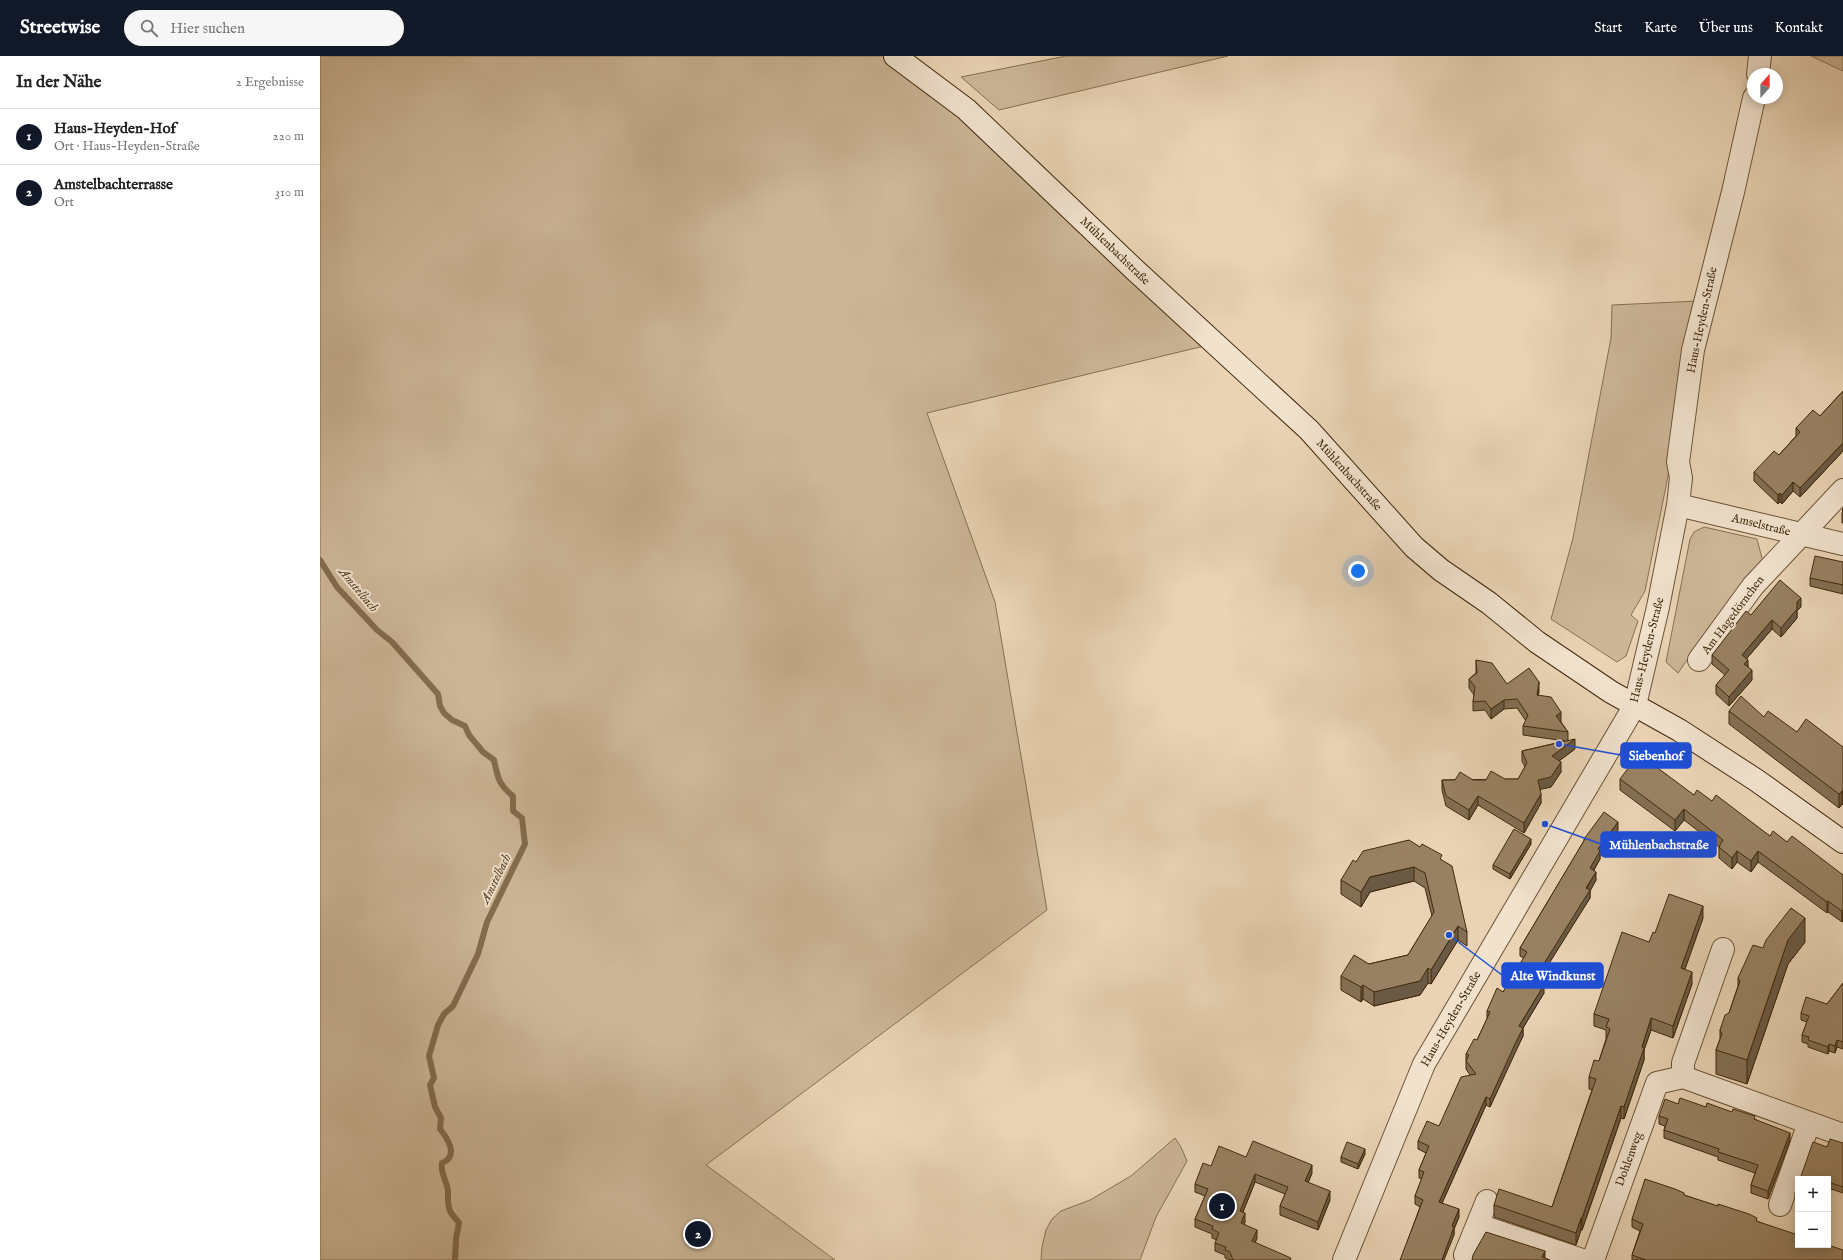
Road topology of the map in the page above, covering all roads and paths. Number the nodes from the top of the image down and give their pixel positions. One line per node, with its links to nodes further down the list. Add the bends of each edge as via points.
1 (895, 56): 10 (street, Mühlenbachstraße, via 966,109 1308,430 1414,547 1537,642 1611,692)
2 (1760, 56): 3 (street)
3 (1759, 68)
4 (1753, 104): 6 (street, Haus-Heyden-Straße, via 1693,350 1678,462 1682,478)
5 (1843, 490): 7 (street, Am Hagedörnchen)
6 (1678, 506): 7 (street, Amselstraße); 10 (street, Haus-Heyden-Straße)
7 (1802, 535): 8 (street, Amselstraße); 9 (street, Am Hagedörnchen, via 1753,586)
8 (1843, 544)
9 (1699, 660)
10 (1635, 705): 11 (street, Mühlenbachstraße, via 1756,780); 20 (street, Haus-Heyden-Straße, via 1424,1064)
11 (1843, 842)
12 (1723, 949): 13 (street, via 1683,1063)
13 (1683, 1077): 14 (street); 22 (street, Dohlenweg, via 1657,1083)
14 (1809, 1123): 15 (street); 17 (street)
15 (1843, 1135)
16 (1487, 1201): 18 (street)
17 (1780, 1205)
18 (1478, 1225): 19 (street); 21 (street)
19 (1465, 1255)
20 (1344, 1260)
21 (1582, 1260)
22 (1593, 1260)

